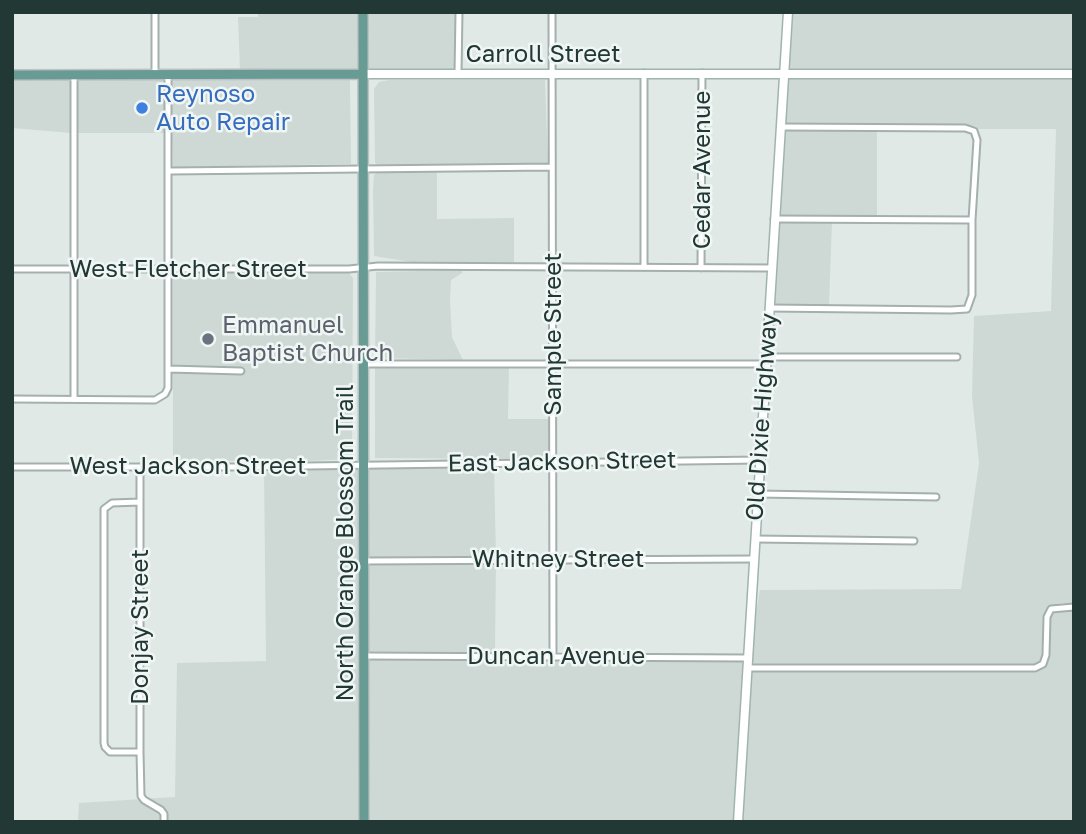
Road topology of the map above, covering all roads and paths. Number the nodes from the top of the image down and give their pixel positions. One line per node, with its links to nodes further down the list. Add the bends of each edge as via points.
1 (155, 12): 15 (street)
2 (363, 12): 10 (main road, North Orange Blossom Trail)
3 (459, 12): 11 (street)
4 (552, 12): 7 (street, Sample Street)
5 (788, 12): 6 (street, Old Dixie Highway)
6 (783, 72): 9 (street, Carroll Street); 12 (street, Carroll Street); 17 (street, Old Dixie Highway)
7 (551, 73): 8 (street, Carroll Street); 11 (street, Carroll Street); 18 (street, Sample Street)
8 (644, 73): 9 (street, Carroll Street); 25 (street)
9 (702, 73): 26 (street, Cedar Avenue)
10 (363, 74): 11 (street, Carroll Street); 16 (main road, Carroll Street); 19 (main road, North Orange Blossom Trail)
11 (458, 74)
12 (1074, 74)
13 (12, 75): 14 (main road, Carroll Street)
14 (74, 75): 15 (main road, Carroll Street); 30 (street)
15 (155, 75): 16 (main road, Carroll Street)
16 (168, 75): 20 (street)
17 (781, 127): 21 (street, Old Dixie Highway); 22 (street, via 974,131)
18 (552, 167): 19 (street); 23 (street, Sample Street)
19 (363, 169): 20 (street); 24 (main road, North Orange Blossom Trail)
20 (170, 171): 29 (street)
21 (775, 219): 22 (street); 27 (street, Old Dixie Highway)
22 (972, 220): 31 (street, via 972,295 967,309)
23 (553, 266): 24 (street, West Fletcher Street); 25 (street, West Fletcher Street); 35 (street, Sample Street)
24 (363, 267): 29 (street, West Fletcher Street); 34 (main road, North Orange Blossom Trail)
25 (644, 267): 26 (street, West Fletcher Street)
26 (701, 268): 27 (street, West Fletcher Street)
27 (771, 268): 31 (street, Old Dixie Highway)
28 (12, 269): 30 (street, West Fletcher Street)
29 (169, 269): 30 (street, West Fletcher Street); 36 (street)
30 (74, 270): 39 (street)
31 (769, 308): 33 (street, Old Dixie Highway)
32 (957, 357): 33 (street)
33 (767, 360): 35 (street); 40 (street, Old Dixie Highway)
34 (364, 364): 35 (street); 42 (main road, North Orange Blossom Trail)
35 (554, 364): 41 (street, Sample Street)
36 (169, 369): 37 (street); 39 (street, via 168,388 155,400)
37 (241, 371)
38 (12, 398): 39 (street)
39 (74, 398)
40 (760, 460): 41 (street, East Jackson Street); 45 (street, Old Dixie Highway)
41 (554, 463): 42 (street, East Jackson Street); 50 (street, Sample Street)
42 (364, 464): 44 (street, West Jackson Street); 52 (main road, North Orange Blossom Trail)
43 (12, 467): 44 (street, West Jackson Street)
44 (140, 468): 47 (street, Donjay Street)
45 (758, 494): 46 (street); 48 (street, Old Dixie Highway)
46 (936, 497)
47 (140, 502): 58 (street, Donjay Street); 58 (street, via 112,503 104,509 103,570 105,747 110,752)
48 (755, 539): 49 (street); 51 (street, Old Dixie Highway)
49 (914, 541)
50 (554, 558): 51 (street, Whitney Street); 52 (street, Whitney Street); 55 (street, Sample Street)
51 (753, 559): 56 (street, Old Dixie Highway)
52 (364, 561): 54 (main road, North Orange Blossom Trail)
53 (1074, 607): 57 (street, via 1051,609 1046,655 1043,664 1035,668)
54 (364, 656): 55 (street, Duncan Avenue); 60 (main road, North Orange Blossom Trail)
55 (553, 656): 56 (street, Duncan Avenue)
56 (747, 658): 57 (street, Old Dixie Highway)
57 (747, 668): 61 (street, Old Dixie Highway)
58 (140, 752): 59 (street, Donjay Street, via 141,796 161,810)
59 (164, 822)
60 (364, 822)
61 (738, 822)

